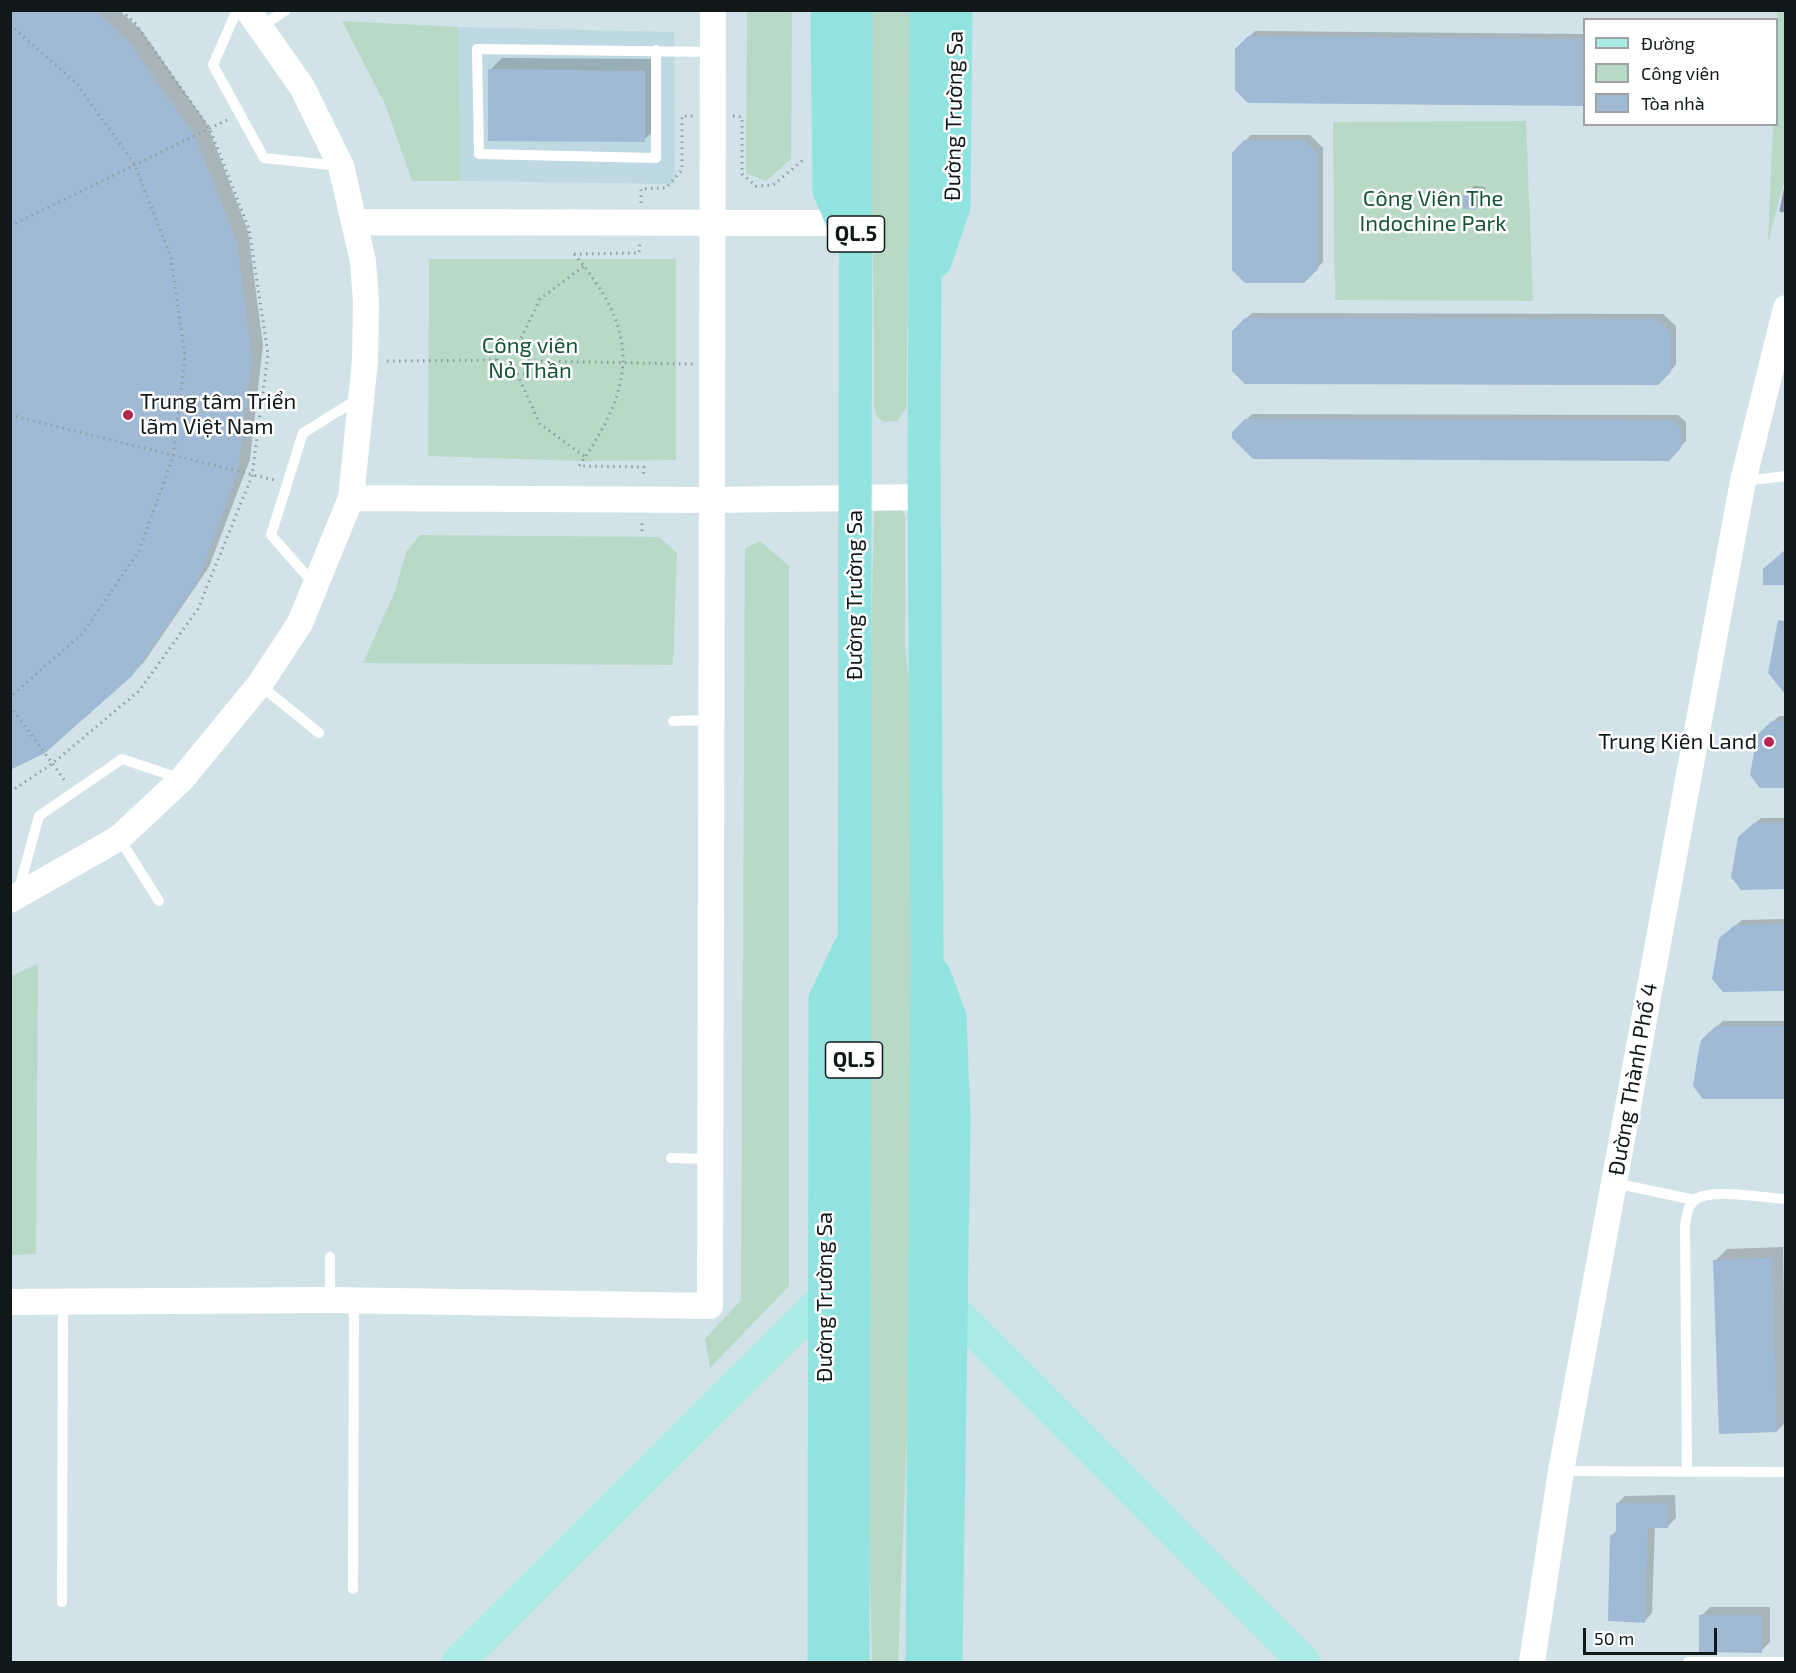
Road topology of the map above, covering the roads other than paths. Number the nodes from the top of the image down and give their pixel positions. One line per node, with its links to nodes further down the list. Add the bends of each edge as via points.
1 (237, 10): 13 (lane, via 213,65 264,158)
2 (286, 10): 8 (lane)
3 (714, 10): 10 (street)
4 (827, 10): 11 (highway, Đường Trường Sa / QL.5)
5 (856, 10): 11 (highway, Đường Trường Sa / QL.5)
6 (926, 10): 12 (highway, Đường Trường Sa)
7 (956, 10): 12 (highway, Đường Trường Sa)
8 (255, 19): 13 (street, via 302,87)
9 (657, 50): 9 (lane, via 477,49 479,154 656,158); 10 (lane)
10 (713, 52): 15 (street)
11 (842, 88): 16 (highway, Đường Trường Sa / QL.5, via 829,190); 17 (highway, Đường Trường Sa / QL.5)
12 (940, 108): 23 (highway, Đường Trường Sa, via 926,290)
13 (341, 166): 14 (street)
14 (355, 222): 15 (street); 19 (street, via 364,271 365,362)
15 (713, 223): 16 (street); 25 (street)
16 (843, 223): 17 (highway, Đường Trường Sa / QL.5)
17 (856, 252): 22 (highway, Đường Trường Sa / QL.5)
18 (1785, 308): 21 (street, Đường Thành Phố 4)
19 (361, 398): 24 (street); 26 (lane, via 303,433 271,535)
20 (1785, 476): 21 (lane)
21 (1742, 489): 39 (street, Đường Thành Phố 4)
22 (856, 497): 23 (street); 25 (street); 35 (highway, Đường Trường Sa / QL.5)
23 (926, 497): 36 (highway, Đường Trường Sa)
24 (351, 498): 25 (street); 26 (street)
25 (712, 500): 28 (street)
26 (317, 587): 27 (street, via 300,623)
27 (260, 684): 30 (lane); 31 (street)
28 (711, 720): 29 (lane); 38 (street)
29 (673, 722)
30 (320, 733)
31 (182, 779): 32 (street); 33 (lane, via 122,759 39,816)
32 (119, 838): 33 (street); 34 (lane)
33 (19, 899)
34 (159, 901)
35 (854, 937): 43 (highway, Đường Trường Sa / QL.5, via 825,999); 55 (highway, Đường Trường Sa / QL.5)
36 (927, 956): 47 (highway, Đường Trường Sa, via 950,1017 954,1119); 56 (highway, Đường Trường Sa)
37 (671, 1158): 38 (lane)
38 (710, 1159): 44 (street, via 710,1306)
39 (1614, 1183): 41 (lane); 48 (street, Đường Thành Phố 4)
40 (1785, 1199): 41 (lane, via 1708,1194)
41 (1695, 1200): 49 (lane, via 1685,1225)
42 (330, 1257): 44 (lane)
43 (825, 1297): 53 (main road); 54 (highway, Đường Trường Sa / QL.5)
44 (342, 1301): 46 (street); 51 (lane)
45 (10, 1302): 46 (street)
46 (63, 1302): 52 (lane)
47 (952, 1309): 57 (highway, Đường Trường Sa); 58 (main road)
48 (1562, 1471): 49 (lane); 59 (street, Đường Thành Phố 4)
49 (1688, 1471): 50 (lane)
50 (1785, 1472)
51 (353, 1589)
52 (62, 1602)
53 (458, 1662)
54 (824, 1662)
55 (853, 1662)
56 (922, 1662)
57 (946, 1662)
58 (1304, 1662)
59 (1532, 1662)
60 (1688, 1662): 61 (lane)
61 (1785, 1662)

